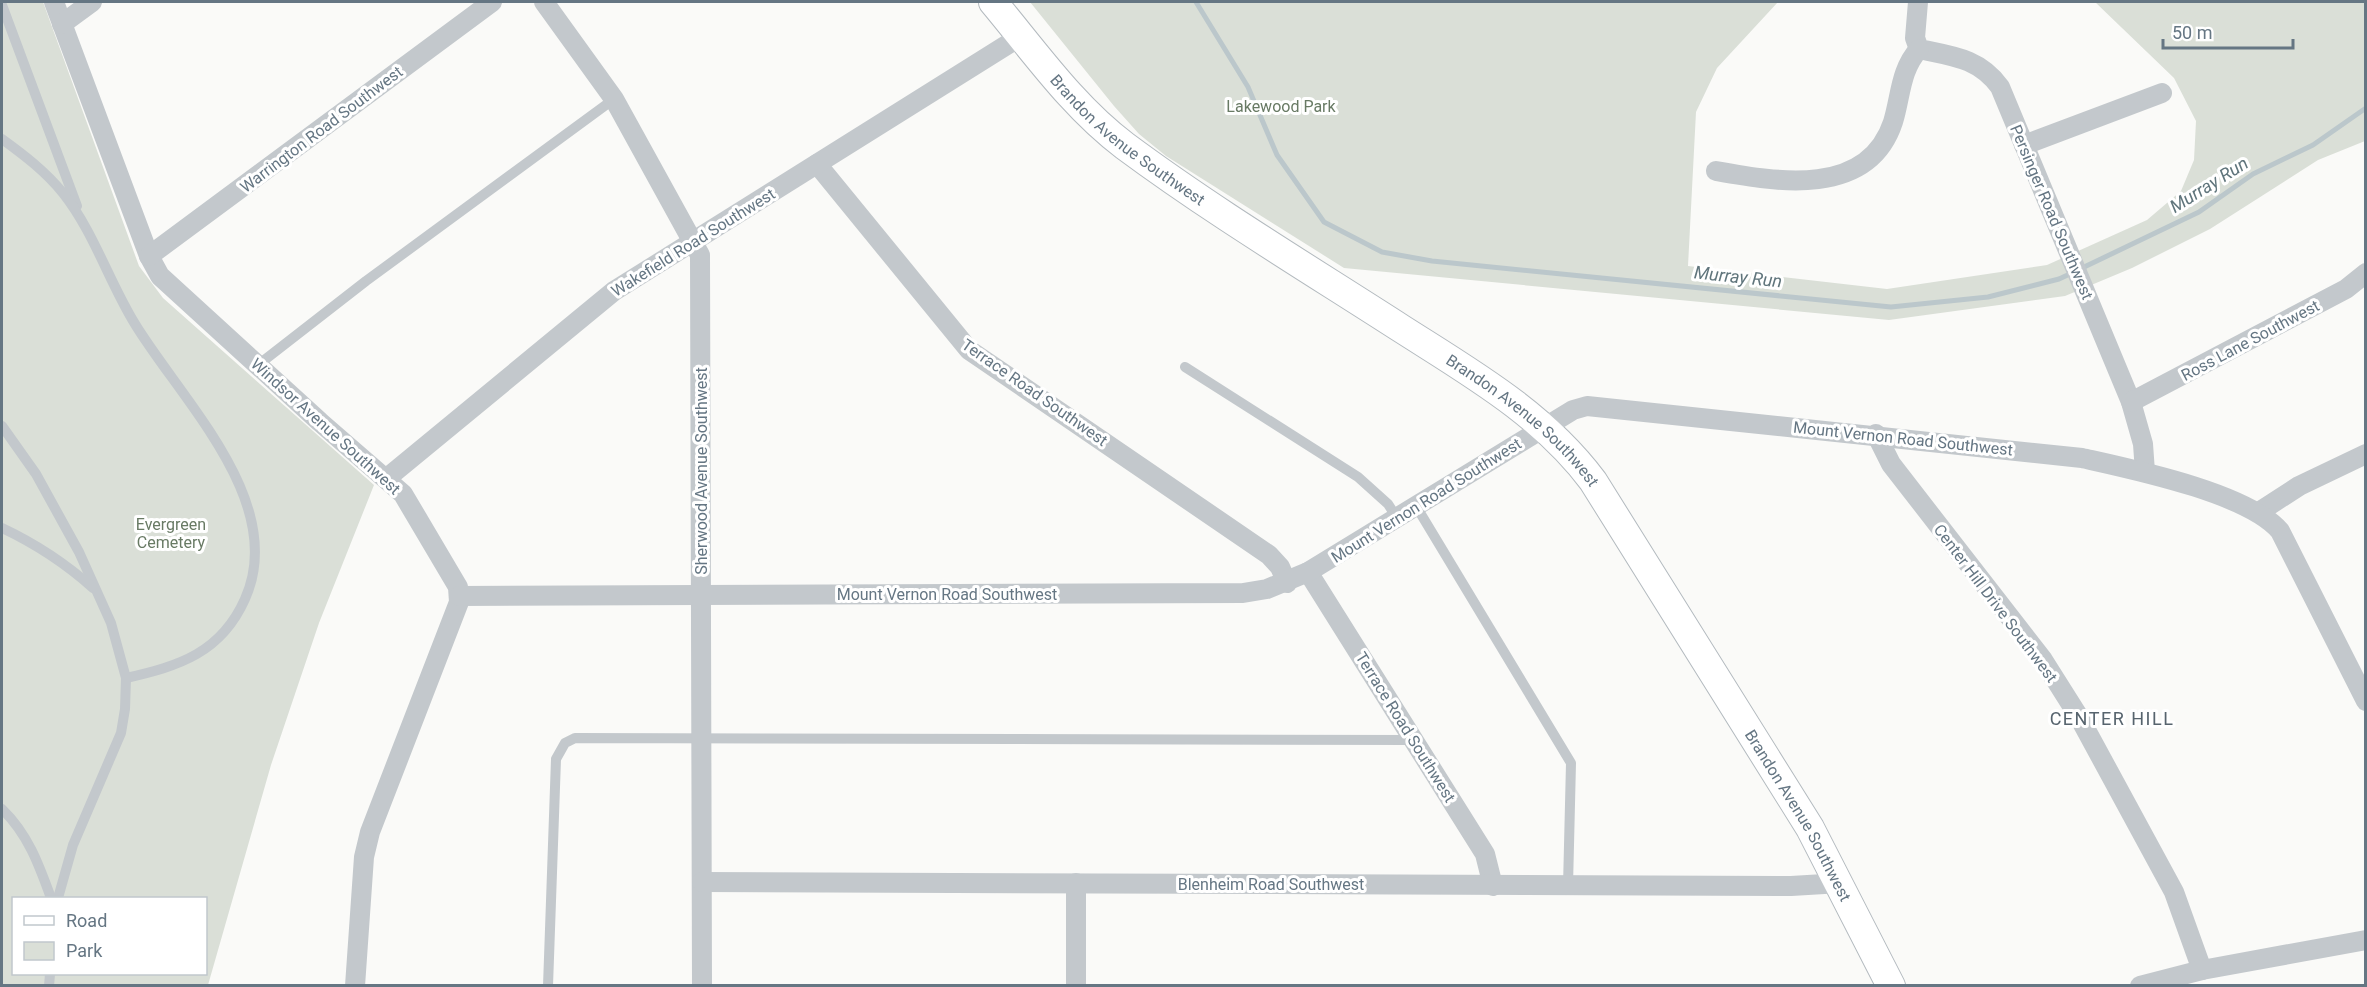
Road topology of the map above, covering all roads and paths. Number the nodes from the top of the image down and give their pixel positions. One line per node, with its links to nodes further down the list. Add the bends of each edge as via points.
1 (54, 2): 8 (street, Windsor Avenue Southwest)
2 (92, 2): 8 (street)
3 (492, 2): 19 (street, Warrington Road Southwest)
4 (544, 2): 12 (street, Sherwood Avenue Southwest)
5 (993, 2): 9 (main road, Brandon Avenue Southwest)
6 (1918, 2): 10 (street)
7 (2, 5): 17 (lane)
8 (63, 24): 19 (street, Windsor Avenue Southwest)
9 (1021, 36): 15 (street, Wakefield Road Southwest); 25 (main road, Brandon Avenue Southwest, via 1070,94 1123,144 1193,194 1507,396)
10 (1919, 49): 14 (street, Persinger Road Southwest, via 1964,58 1991,74); 16 (street, via 1903,73 1899,104 1879,149 1855,169 1805,180 1761,179)
11 (2162, 93): 14 (street)
12 (614, 99): 18 (street, Sherwood Avenue Southwest); 21 (lane)
13 (2, 139): 17 (lane, via 46,174)
14 (2024, 145): 23 (street, Persinger Road Southwest)
15 (817, 164): 18 (street, Wakefield Road Southwest); 35 (street, Terrace Road Southwest, via 969,350 1269,555)
16 (1716, 171)
17 (84, 226): 39 (lane, via 136,325 235,474 251,514 255,539 248,592 226,631 210,646 172,667)
18 (694, 241): 29 (street, Wakefield Road Southwest, via 614,291); 37 (street, Sherwood Avenue Southwest, via 701,272)
19 (149, 256): 21 (street, Windsor Avenue Southwest, via 160,276)
20 (2366, 273): 23 (street, Ross Lane Southwest, via 2346,289)
21 (258, 365): 29 (street, Windsor Avenue Southwest)
22 (1185, 367): 32 (lane, via 1358,477 1388,504)
23 (2131, 402): 28 (street, Persinger Road Southwest, via 2143,444)
24 (2, 426): 36 (lane, via 57,509)
25 (1544, 427): 26 (street, Mount Vernon Road Southwest, via 1587,406); 30 (street, Mount Vernon Road Southwest); 46 (main road, Brandon Avenue Southwest, via 1575,456 1593,481 1810,828)
26 (1876, 434): 28 (street, Mount Vernon Road Southwest, via 2082,458); 52 (street, Center Hill Drive Southwest, via 1891,464 2043,660 2079,717 2174,892)
27 (2366, 454): 31 (street, via 2299,486)
28 (2145, 472): 31 (street, Mount Vernon Road Southwest)
29 (387, 478): 38 (street, Windsor Avenue Southwest, via 417,515 458,587)
30 (1416, 506): 32 (street, Mount Vernon Road Southwest); 48 (lane, via 1571,763)
31 (2259, 512): 40 (street, via 2280,531)
32 (1397, 518): 34 (street, Mount Vernon Road Southwest)
33 (2, 528): 36 (lane, via 40,547)
34 (1308, 572): 35 (street, Mount Vernon Road Southwest); 42 (street, Terrace Road Southwest)
35 (1287, 583): 37 (street, Mount Vernon Road Southwest, via 1244,593)
36 (98, 593): 39 (lane, via 121,653)
37 (702, 594): 38 (street, Mount Vernon Road Southwest); 41 (street, Sherwood Avenue Southwest)
38 (459, 596): 53 (street, via 370,832 364,857)
39 (126, 678): 50 (lane, via 121,733 73,844)
40 (2366, 701)
41 (702, 739): 42 (lane); 44 (street, Sherwood Avenue Southwest); 54 (lane, via 575,738 559,749)
42 (1413, 740): 47 (street, Terrace Road Southwest, via 1485,854)
43 (2, 809): 49 (lane, via 37,859)
44 (702, 882): 45 (street, Blenheim Road Southwest); 55 (street, Sherwood Avenue Southwest)
45 (1076, 883): 47 (street, Blenheim Road Southwest); 56 (street)
46 (1840, 883): 48 (street, Blenheim Road Southwest); 57 (main road, Brandon Avenue Southwest)
47 (1493, 886): 48 (street, Blenheim Road Southwest)
48 (1568, 886)
49 (51, 897)
50 (58, 897)
51 (2366, 940): 52 (street)
52 (2202, 970): 58 (street)
53 (355, 986)
54 (548, 986)
55 (702, 986)
56 (1076, 986)
57 (1891, 986)
58 (2140, 986)

